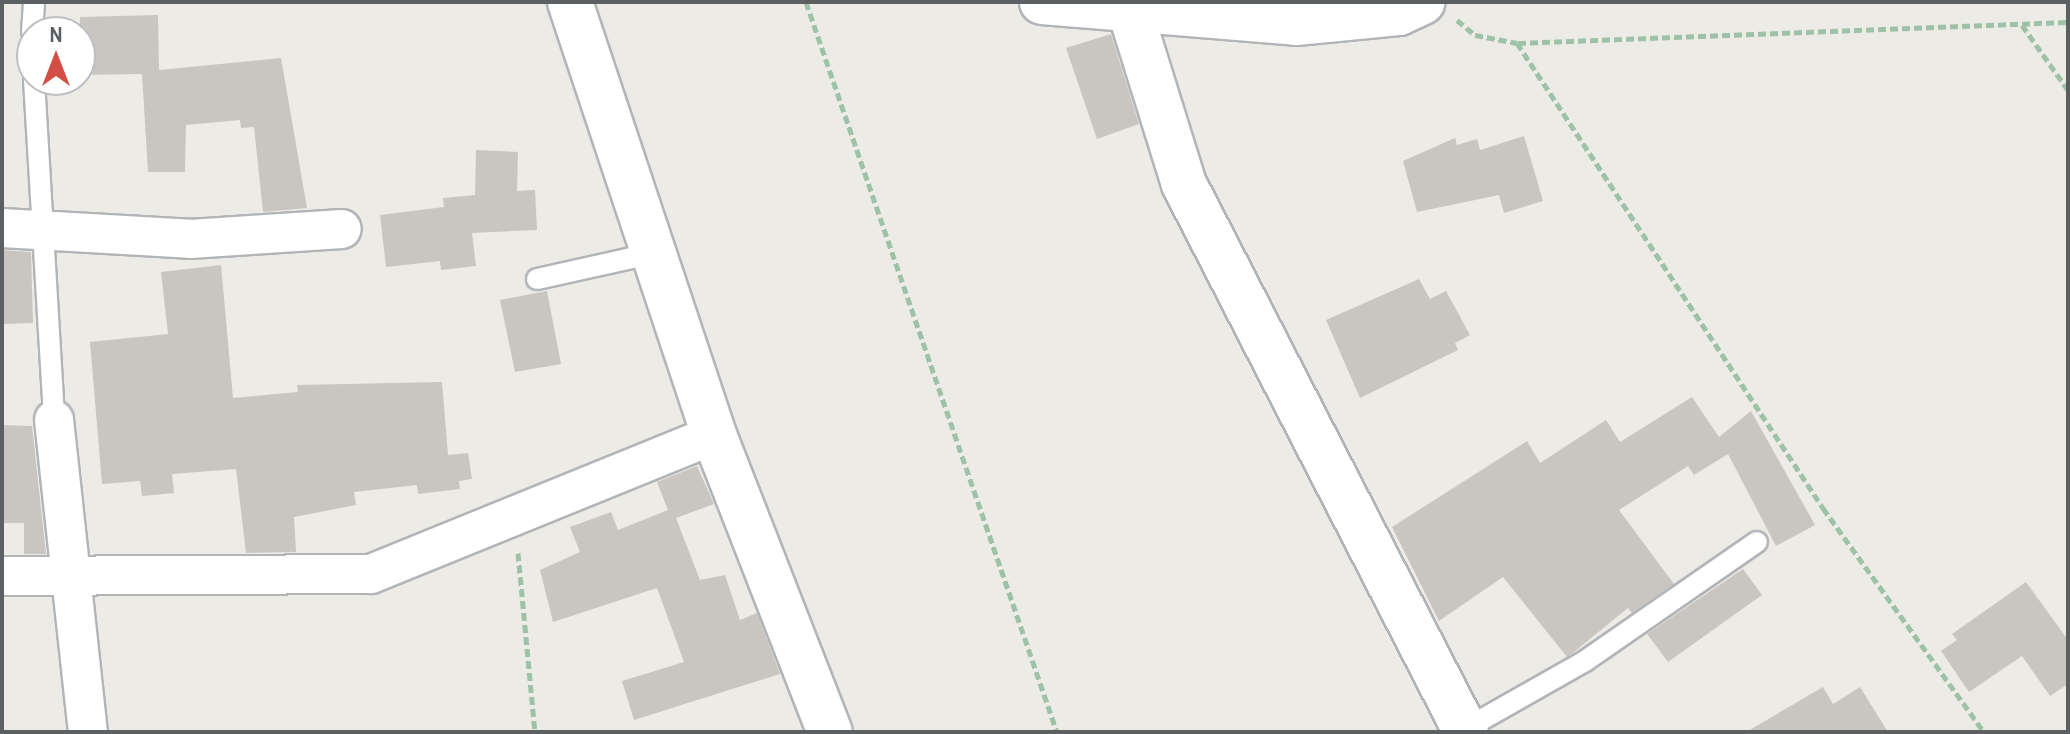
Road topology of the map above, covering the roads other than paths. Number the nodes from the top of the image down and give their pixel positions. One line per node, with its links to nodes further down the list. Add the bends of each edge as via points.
1 (570, 2): 9 (street)
2 (1042, 2): 4 (street)
3 (1422, 2): 4 (street, via 1399,13 1296,23)
4 (1129, 8): 16 (street, via 1184,184)
5 (35, 96): 6 (lane)
6 (40, 226): 7 (street); 8 (street, via 190,239); 11 (lane)
7 (2, 228)
8 (342, 229)
9 (654, 253): 10 (lane); 12 (street)
10 (537, 279)
11 (54, 420): 15 (street)
12 (714, 435): 15 (street, via 371,574); 18 (street)
13 (1757, 542): 16 (lane, via 1585,661)
14 (2, 576): 15 (street)
15 (73, 576): 17 (street)
16 (1466, 730)
17 (88, 732)
18 (830, 732)

